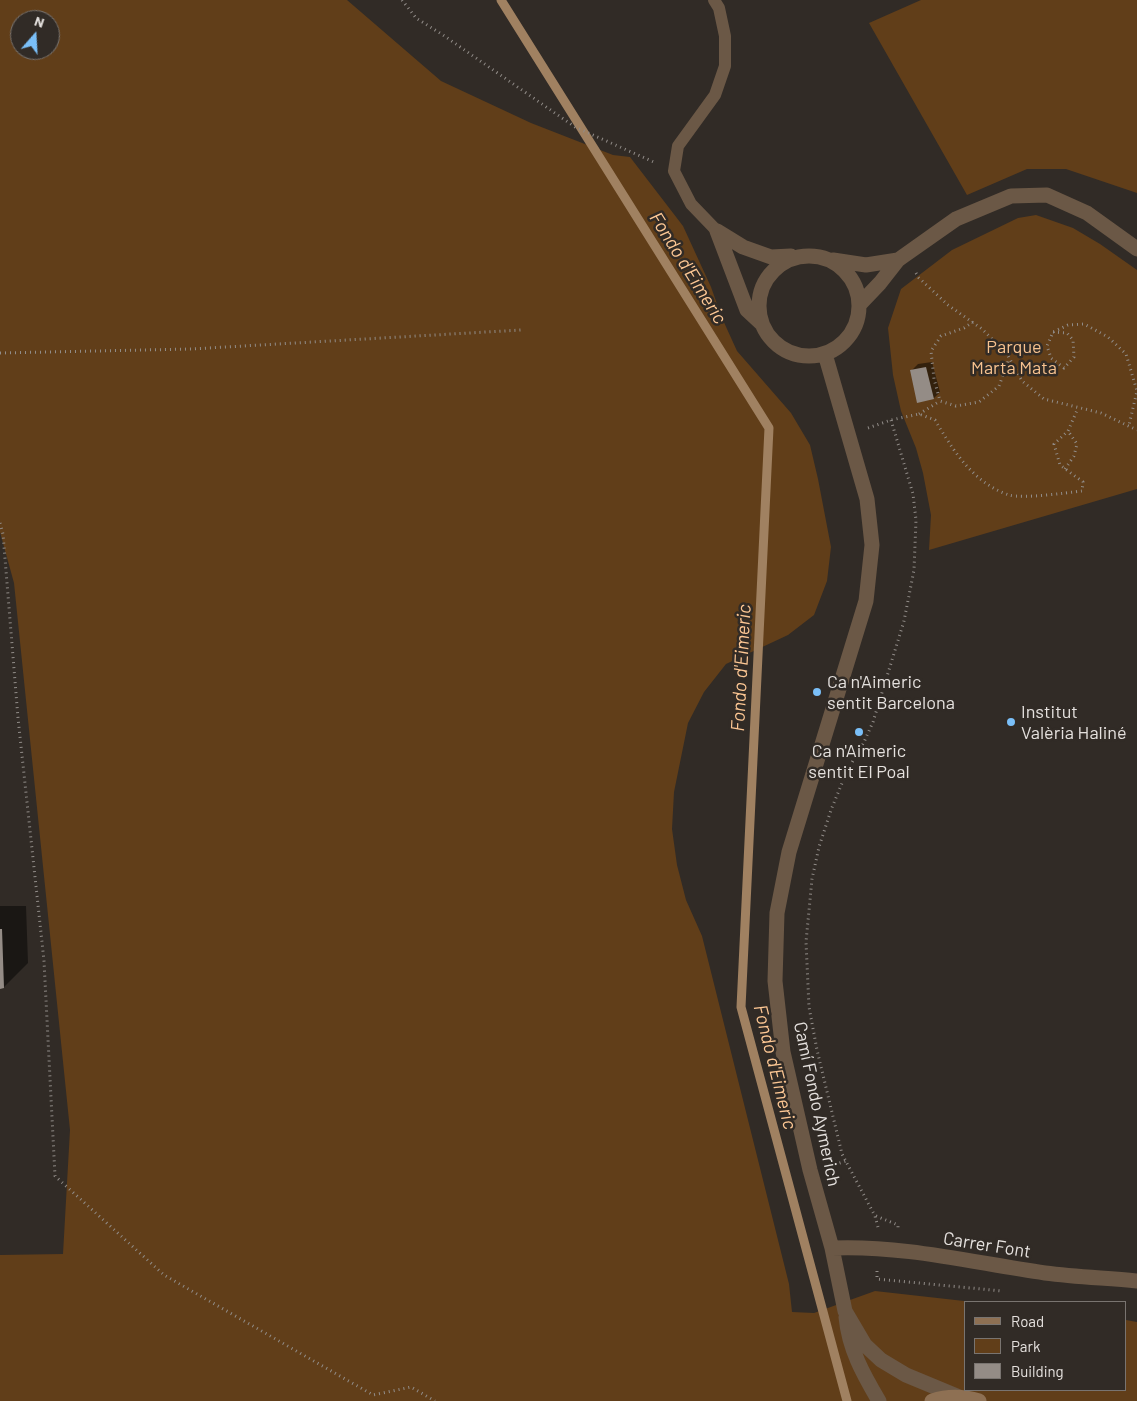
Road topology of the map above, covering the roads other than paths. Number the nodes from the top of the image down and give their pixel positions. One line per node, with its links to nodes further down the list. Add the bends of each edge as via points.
1 (714, 0): 2 (lane, via 725,36 725,66 715,95 678,146 674,171 691,204)
2 (717, 231): 4 (street, via 743,247 771,257); 8 (street, via 747,310)
3 (1137, 249): 5 (street, via 1087,213 1047,195 1011,196 956,219)
4 (805, 256): 6 (street); 8 (street, via 787,260 766,279 759,296)
5 (901, 258): 6 (street, via 866,265); 7 (street)
6 (827, 259): 7 (street, via 850,277)
7 (859, 305): 9 (street, via 853,331 841,345)
8 (761, 323): 9 (street, via 770,338 791,354)
9 (825, 354): 10 (street, Camí Fondo Aymerich, via 867,499 872,545 866,601 789,852 778,914 775,980 782,1052)
10 (832, 1248): 11 (street, Carrer Font, via 897,1250 1046,1273); 12 (street, Camí Fondo Aymerich)
11 (1137, 1281)
12 (845, 1311): 13 (street, Camí Fondo Aymerich, via 865,1344 881,1360 906,1375); 14 (street, via 847,1333 855,1357)
13 (959, 1397): 15 (street); 16 (street)
14 (879, 1401)
15 (932, 1401)
16 (979, 1401)

